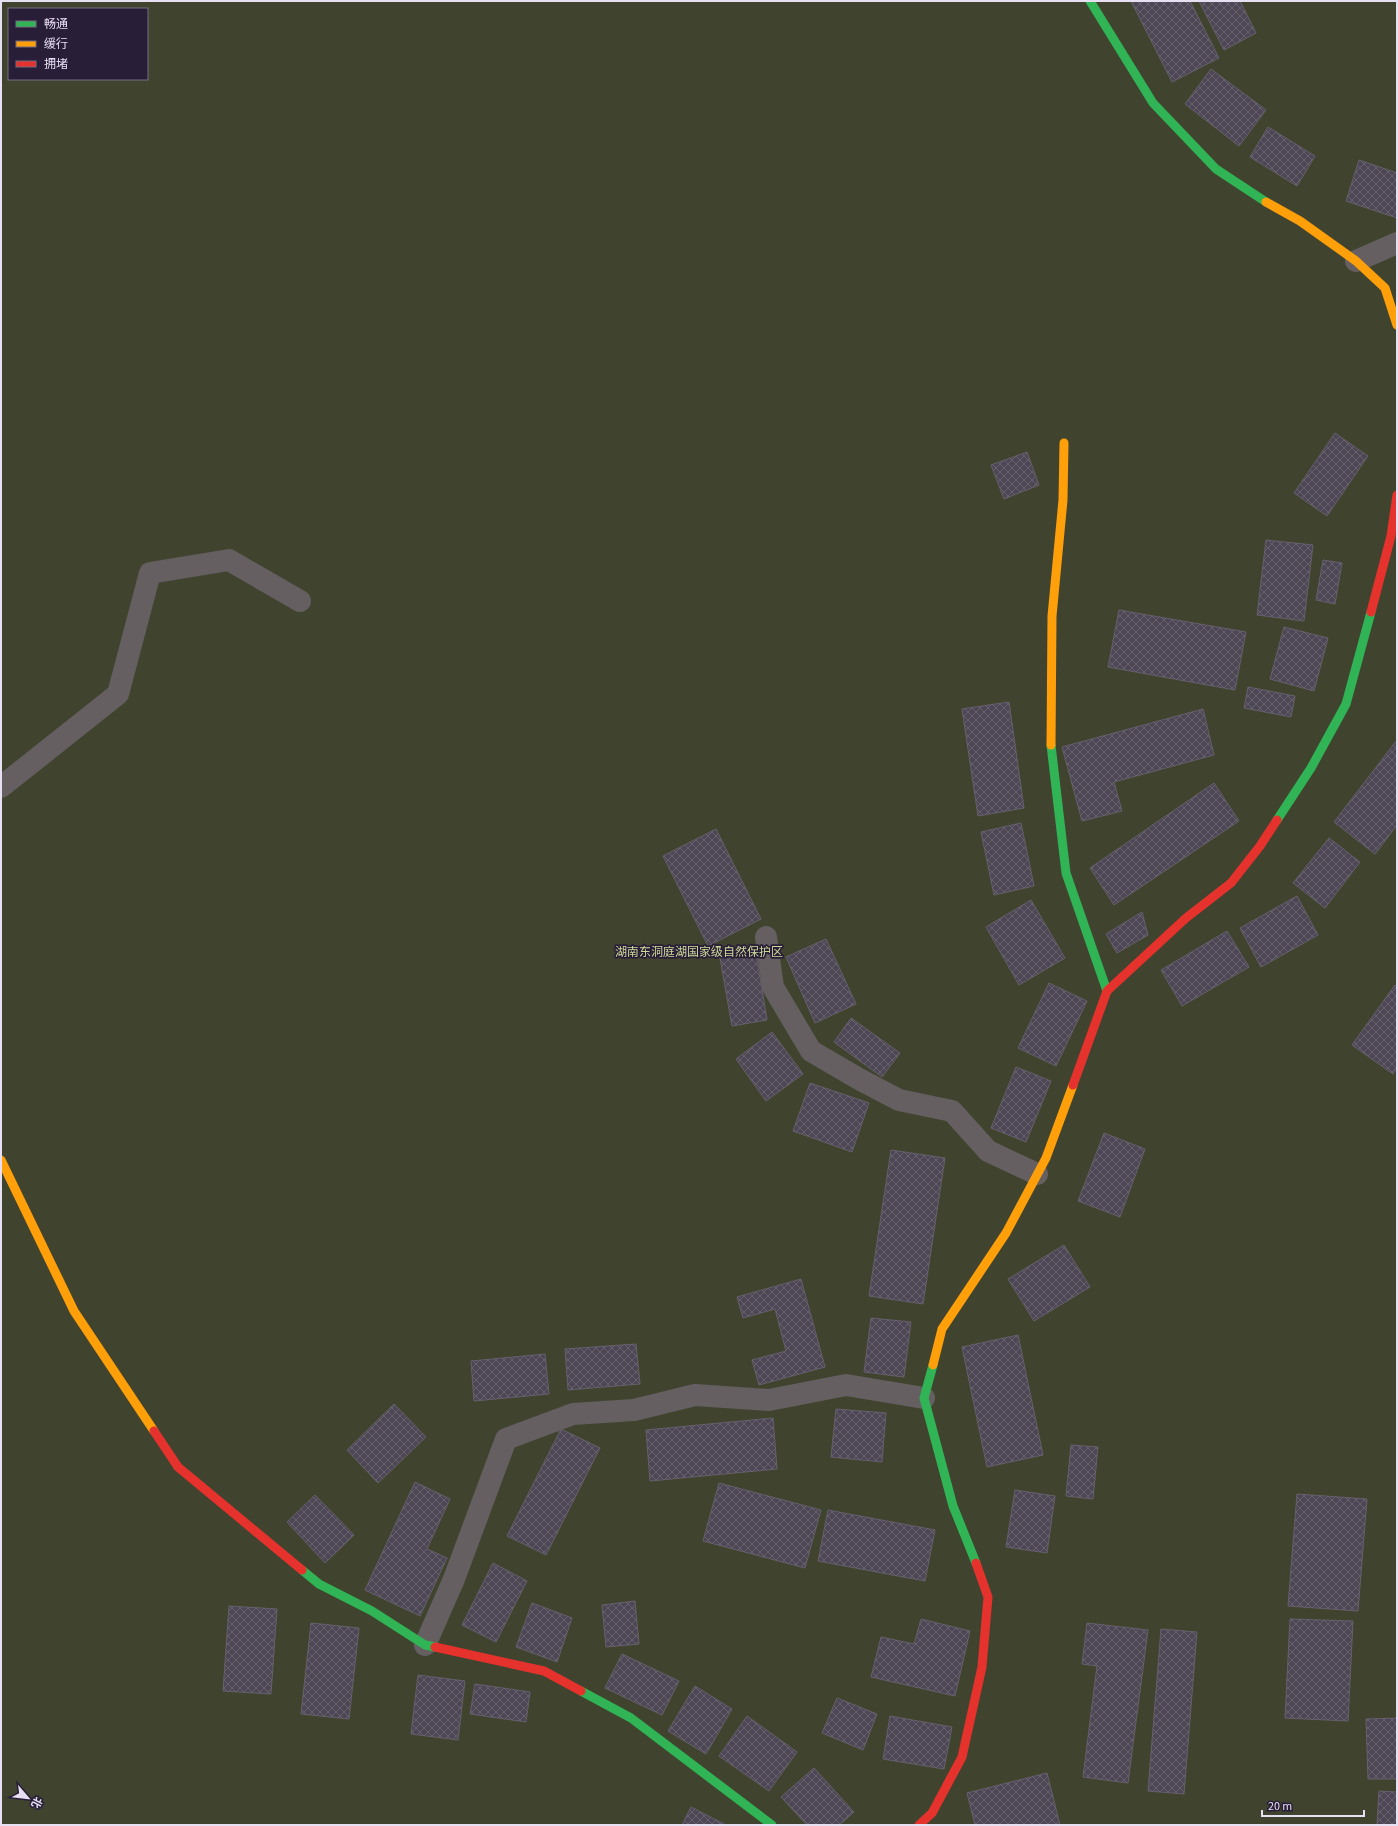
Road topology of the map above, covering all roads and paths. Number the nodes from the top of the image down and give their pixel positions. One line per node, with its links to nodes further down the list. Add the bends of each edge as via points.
1 (1090, 1): 3 (street, via 1154,104 1216,169 1253,195 1300,221)
2 (1397, 243): 3 (street)
3 (1356, 261): 4 (street, via 1384,288)
4 (1397, 325)
5 (1064, 443): 10 (street, via 1063,500 1052,616 1050,739 1066,873)
6 (1397, 495): 10 (street, via 1391,536 1346,704 1312,768 1260,846 1231,883 1186,918)
7 (300, 601): 8 (street, via 229,560 150,573 118,694)
8 (1, 787)
9 (766, 937): 12 (street, via 773,987 811,1051 899,1100 952,1111 988,1151)
10 (1107, 991): 12 (street, via 1046,1158)
11 (1, 1160): 14 (street, via 74,1311 178,1467 319,1584 372,1611)
12 (1037, 1174): 13 (street, via 1006,1233 942,1329)
13 (924, 1398): 14 (street, via 846,1385 769,1400 696,1396 634,1410 573,1414 506,1439 454,1580); 16 (street, via 953,1506 988,1597 982,1667 962,1757 932,1813)
14 (425, 1645): 15 (street, via 544,1671 631,1718)
15 (772, 1825)
16 (919, 1825)

